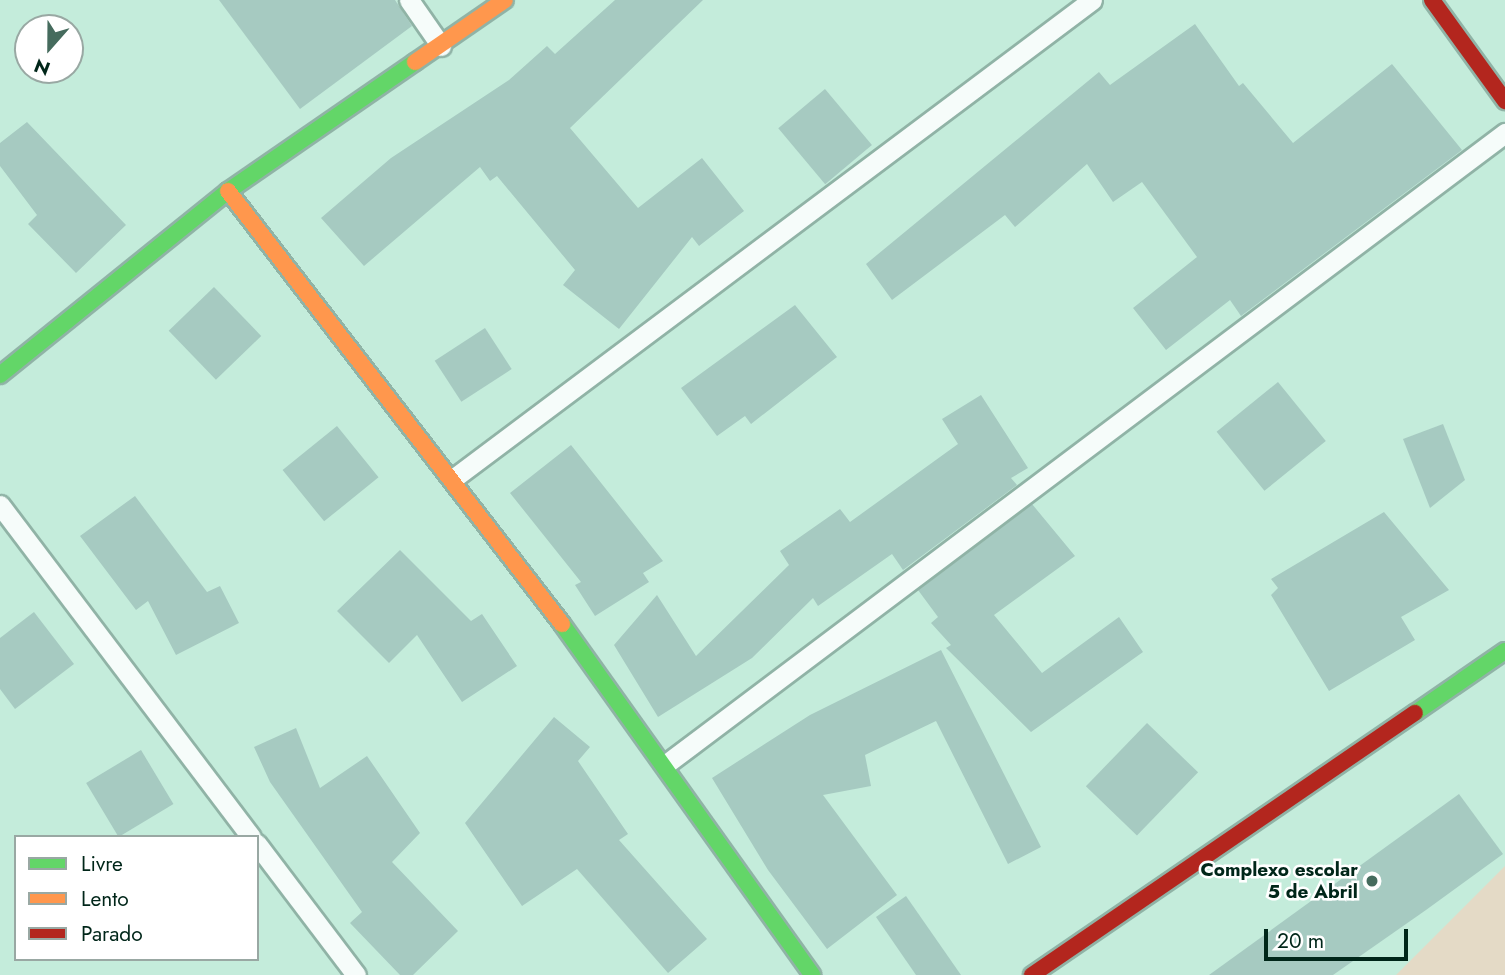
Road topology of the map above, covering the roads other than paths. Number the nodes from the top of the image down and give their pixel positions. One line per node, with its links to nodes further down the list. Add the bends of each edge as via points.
1 (409, 0): 5 (lane)
2 (505, 0): 5 (street)
3 (1093, 0): 10 (lane)
4 (1432, 0): 6 (street)
5 (441, 46): 8 (street)
6 (1505, 101)
7 (1505, 133): 13 (lane)
8 (228, 191): 9 (street); 10 (street)
9 (0, 375)
10 (454, 478): 13 (street)
11 (0, 505): 14 (lane)
12 (1505, 651): 18 (street)
13 (666, 764): 17 (street)
14 (249, 835)
15 (259, 847): 16 (lane)
16 (356, 975)
17 (811, 975)
18 (1032, 975)

